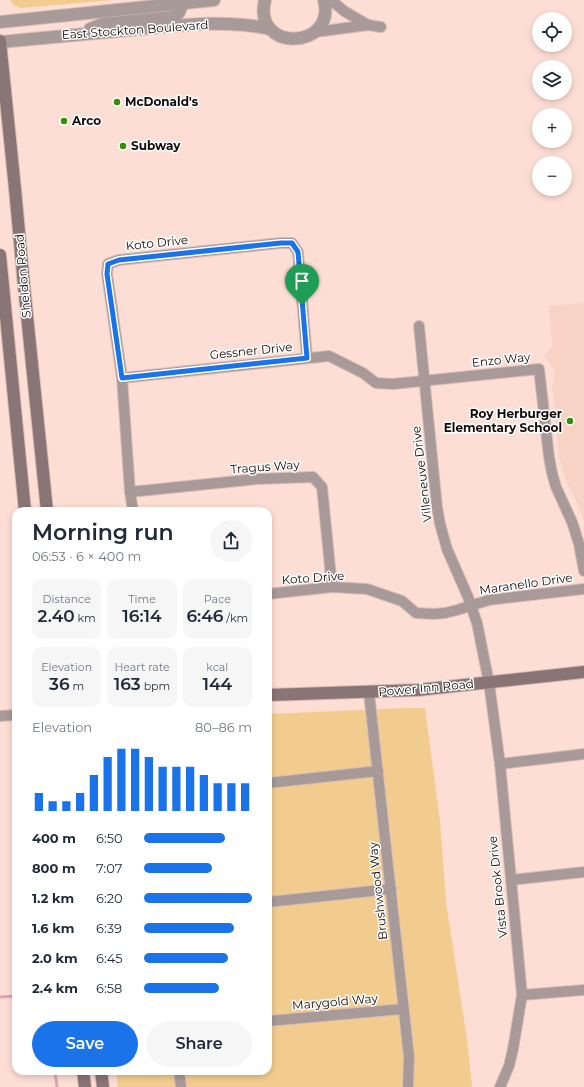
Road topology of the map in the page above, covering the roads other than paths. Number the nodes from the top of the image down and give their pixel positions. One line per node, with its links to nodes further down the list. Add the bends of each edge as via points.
1 (214, 0): 5 (street, East Stockton Boulevard)
2 (266, 0): 9 (street, via 264,14)
3 (324, 0): 10 (street, via 325,15)
4 (331, 0): 7 (street)
5 (181, 4): 6 (street, East Stockton Boulevard); 11 (street, via 180,12 176,16 102,24)
6 (0, 22)
7 (368, 25): 8 (street); 10 (street)
8 (381, 27)
9 (270, 29): 10 (street, East Stockton Boulevard, via 283,37 297,39); 11 (street, East Stockton Boulevard, via 235,24)
10 (315, 32)
11 (78, 34): 12 (street, East Stockton Boulevard)
12 (0, 41): 20 (main road, Sheldon Road)
13 (0, 255): 19 (main road, Sheldon Road)
14 (419, 326): 17 (street, Villeneuve Drive)
15 (307, 358): 16 (street, Gessner Drive); 16 (street, Koto Drive, via 298,252 292,243 266,244 119,260 108,264 107,274); 17 (street, Gessner Drive, via 330,356 363,373 376,383)
16 (122, 378): 18 (street, Koto Drive)
17 (424, 382): 22 (street, Enzo Way, via 539,368 552,472 580,544); 26 (street, Villeneuve Drive, via 440,524 447,548)
18 (130, 492): 21 (street, Koto Drive); 23 (street, Tragus Way, via 257,479 313,477 322,487)
19 (25, 507)
20 (47, 507)
21 (132, 507)
22 (584, 571)
23 (332, 587): 25 (street, Koto Drive); 26 (street, Koto Drive, via 367,589 402,601 416,613 446,613)
24 (584, 589): 26 (street, Maranello Drive, via 489,600)
25 (272, 594)
26 (472, 605): 28 (street, Villeneuve Drive)
27 (584, 672): 28 (main road, Power Inn Road)
28 (490, 683): 29 (main road, Power Inn Road); 34 (street, Vista Brook Drive)
29 (370, 692): 30 (main road, Power Inn Road); 35 (street, Brushwood Way)
30 (272, 695)
31 (12, 715): 32 (street)
32 (0, 716)
33 (584, 754): 34 (street)
34 (500, 764): 38 (street, Vista Brook Drive)
35 (378, 771): 36 (street); 39 (street, Brushwood Way)
36 (272, 783)
37 (584, 872): 38 (street)
38 (511, 880): 42 (street, Vista Brook Drive)
39 (391, 889): 40 (street); 43 (street, Brushwood Way)
40 (272, 902)
41 (584, 990): 42 (street)
42 (522, 996): 52 (street, Vista Brook Drive, via 513,1049)
43 (403, 1009): 44 (street, Marygold Way); 51 (street, Brushwood Way, via 409,1057)
44 (272, 1021)
45 (84, 1075): 48 (main road)
46 (102, 1075): 49 (main road)
47 (180, 1075): 50 (street)
48 (85, 1087)
49 (103, 1087)
50 (181, 1087)
51 (408, 1087)
52 (500, 1087)

